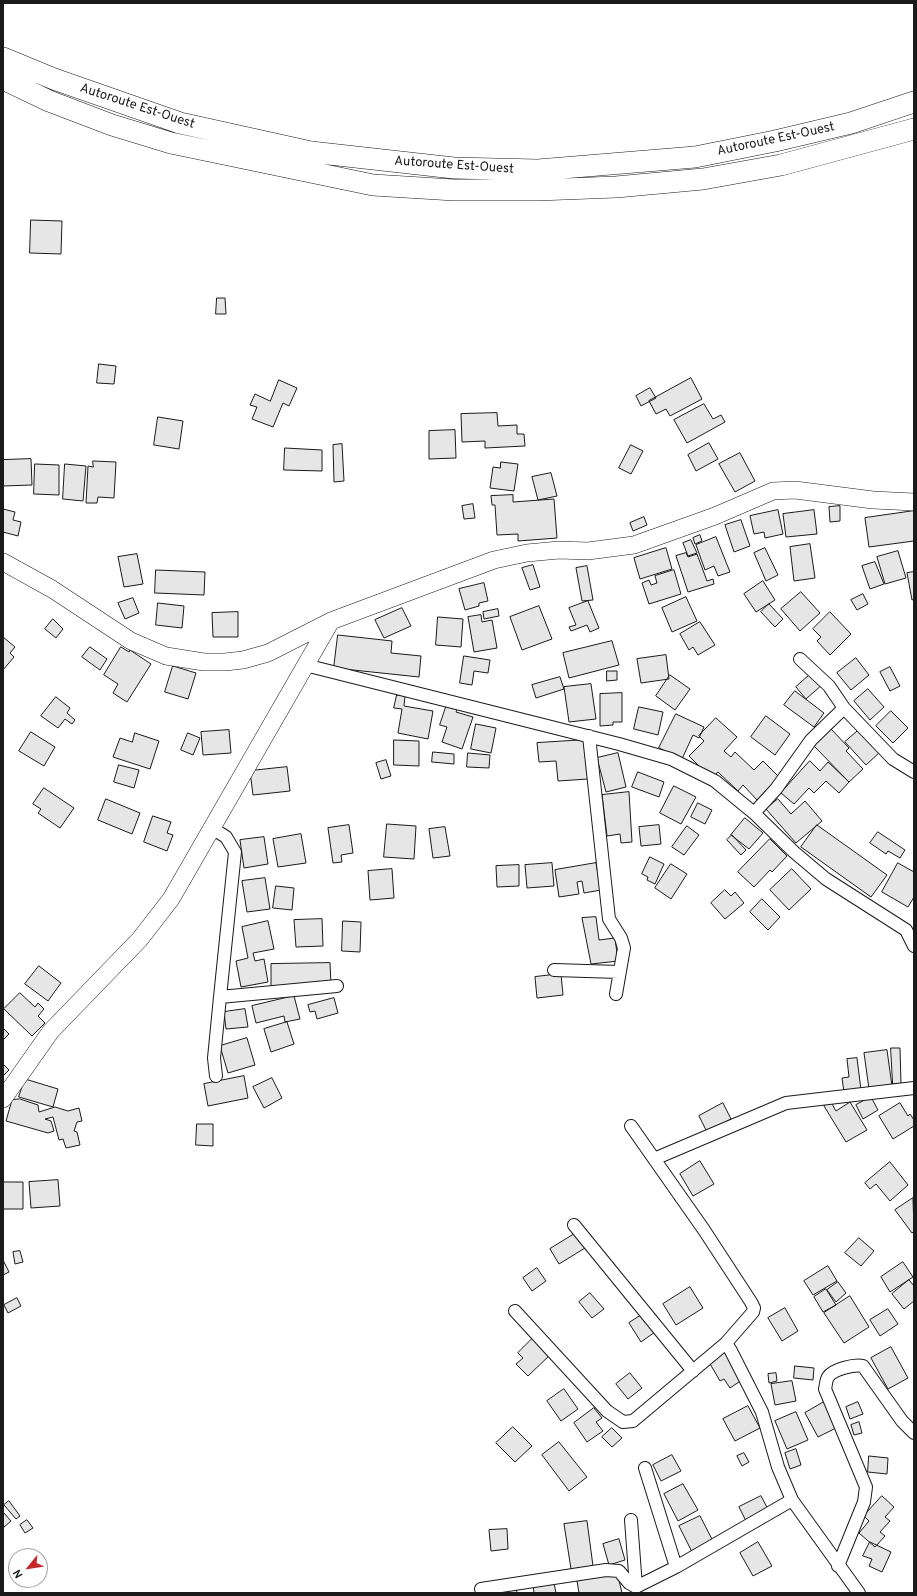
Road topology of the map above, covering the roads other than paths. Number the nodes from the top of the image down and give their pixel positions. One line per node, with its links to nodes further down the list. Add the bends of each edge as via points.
1 (3, 58): 3 (highway, Autoroute Est-Ouest, via 54,79 180,123 311,152 454,168 538,170 695,157 851,123)
2 (3, 79): 4 (highway, Autoroute Est-Ouest, via 98,120 171,143 373,185 454,190 616,187 703,179 781,165)
3 (914, 102)
4 (914, 129)
5 (914, 502): 7 (main road, via 873,500 795,490 773,491 715,516 634,545 588,551 527,553 494,560)
6 (3, 562): 7 (main road, via 52,589 131,641 166,656 204,662 243,660 268,653)
7 (331, 621): 9 (main road)
8 (800, 659): 10 (street, via 829,686)
9 (305, 665): 11 (street); 14 (main road)
10 (844, 708): 12 (street, via 893,759); 13 (street, via 811,740 776,789)
11 (589, 736): 13 (street, via 671,759 716,780); 17 (street, via 609,919 624,948)
12 (914, 772)
13 (754, 813): 15 (street, via 826,879 906,930)
14 (212, 828): 20 (street, via 226,837 235,852); 23 (main road, via 171,899 140,939 51,1031)
15 (914, 946)
16 (554, 970): 17 (street)
17 (619, 972): 19 (street)
18 (337, 986): 20 (street)
19 (616, 994)
20 (220, 997): 21 (street, via 214,1058)
21 (216, 1076)
22 (914, 1088): 25 (street, via 786,1103)
23 (3, 1098)
24 (631, 1126): 25 (street)
25 (654, 1159): 28 (street, via 754,1308 751,1316)
26 (574, 1225): 29 (street)
27 (515, 1312): 29 (street, via 607,1410 622,1422 633,1421)
28 (726, 1344): 29 (street); 32 (street, via 762,1412 778,1467)
29 (693, 1371)
30 (914, 1433): 34 (street, via 902,1421 863,1366 856,1364 833,1372 827,1378 825,1389 866,1487 862,1509)
31 (645, 1468): 35 (street)
32 (792, 1500): 34 (street); 35 (street)
33 (632, 1520): 36 (street)
34 (838, 1566): 38 (street)
35 (676, 1567): 36 (street)
36 (636, 1587): 37 (street, via 619,1571 606,1570)
37 (481, 1588)
38 (858, 1593)

